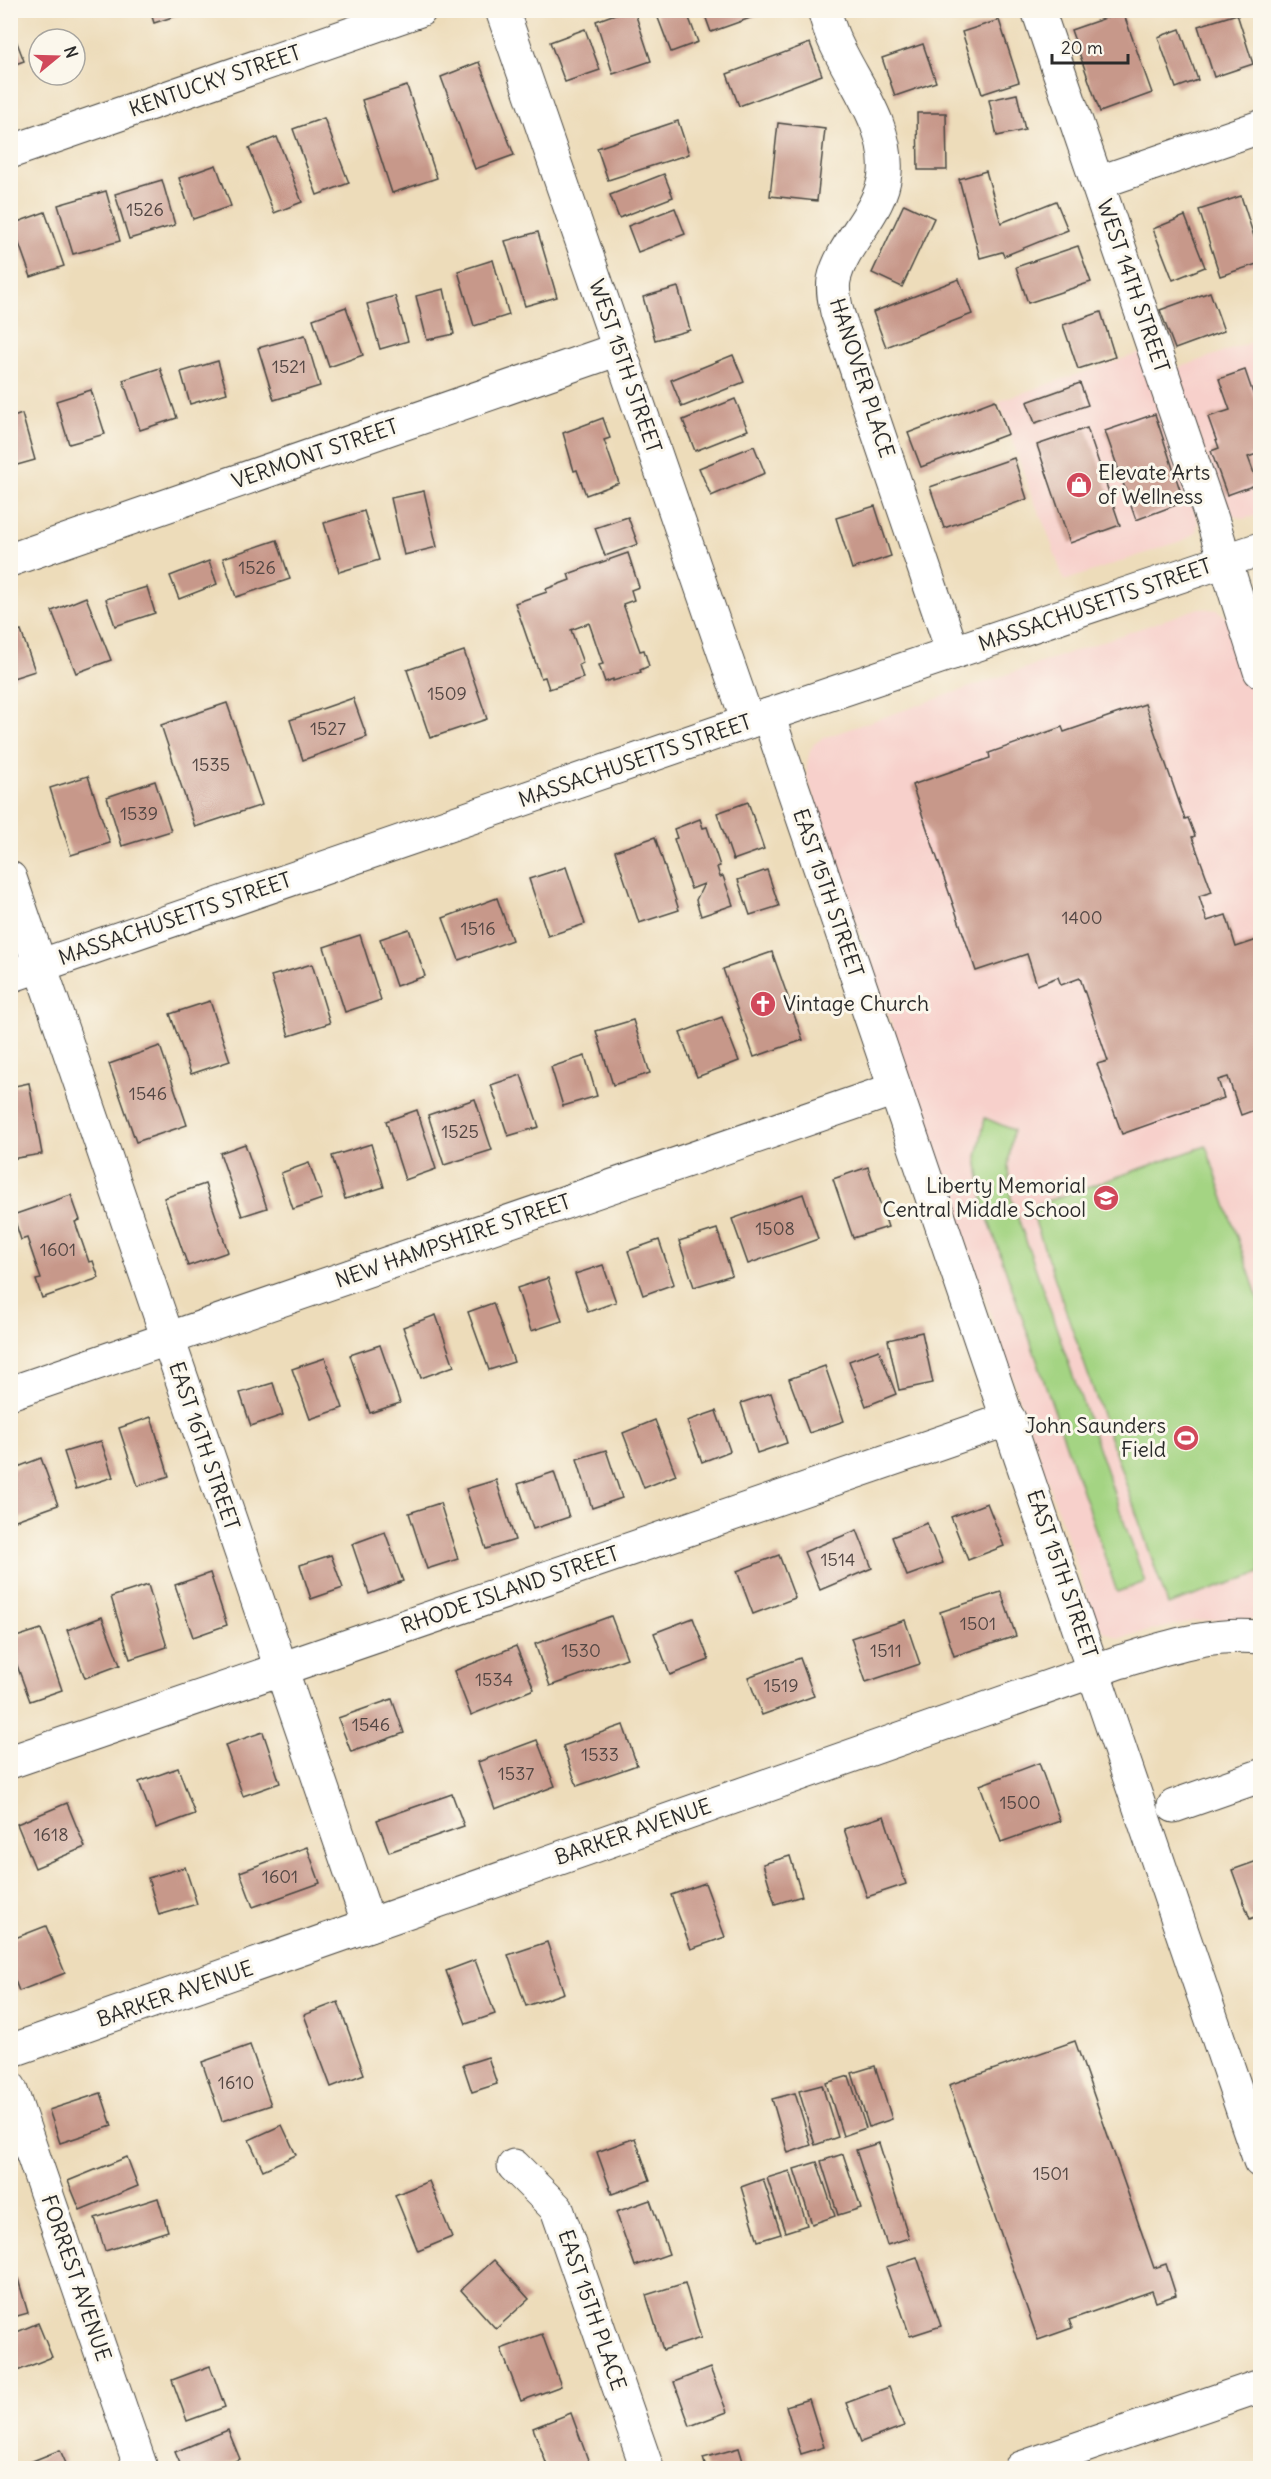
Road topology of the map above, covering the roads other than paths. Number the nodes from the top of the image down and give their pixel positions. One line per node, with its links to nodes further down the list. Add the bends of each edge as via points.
1 (420, 10): 6 (street, KENTUCKY STREET)
2 (502, 10): 8 (street, WEST 15TH STREET)
3 (824, 10): 12 (street, HANOVER PLACE, via 833,38 872,113 885,173 873,207 834,280 837,312)
4 (1038, 10): 7 (street, WEST 14TH STREET)
5 (1260, 126): 7 (street)
6 (10, 152)
7 (1097, 183): 11 (street, WEST 14TH STREET)
8 (619, 349): 10 (street, VERMONT STREET); 14 (street, WEST 15TH STREET)
9 (1260, 549): 11 (street, MASSACHUSETTS STREET)
10 (10, 560)
11 (1226, 562): 12 (street, MASSACHUSETTS STREET); 13 (street, WEST 14TH STREET)
12 (953, 653): 14 (street, MASSACHUSETTS STREET)
13 (1260, 671)
14 (758, 719): 16 (street, MASSACHUSETTS STREET); 18 (street, EAST 15TH STREET)
15 (10, 878): 16 (street, EAST 16TH STREET)
16 (41, 966): 17 (street, MASSACHUSETTS STREET); 19 (street, EAST 16TH STREET)
17 (10, 976)
18 (896, 1089): 19 (street, NEW HAMPSHIRE STREET); 21 (street, EAST 15TH STREET)
19 (167, 1339): 20 (street, NEW HAMPSHIRE STREET); 23 (street, EAST 16TH STREET)
20 (10, 1393)
21 (1009, 1419): 23 (street, RHODE ISLAND STREET); 24 (street, EAST 15TH STREET)
22 (1260, 1636): 24 (street, BARKER AVENUE, via 1214,1636 1184,1642)
23 (281, 1669): 25 (street, RHODE ISLAND STREET); 28 (street, EAST 16TH STREET)
24 (1095, 1670): 28 (street, BARKER AVENUE); 31 (street, EAST 15TH STREET)
25 (10, 1761)
26 (1260, 1776): 27 (street)
27 (1174, 1806)
28 (369, 1925): 29 (street, BARKER AVENUE)
29 (10, 2052)
30 (10, 2088): 34 (street, FORREST AVENUE)
31 (1260, 2161)
32 (514, 2166): 35 (street, EAST 15TH PLACE, via 557,2209)
33 (1260, 2386): 36 (street)
34 (141, 2469)
35 (647, 2469)
36 (1021, 2469)

